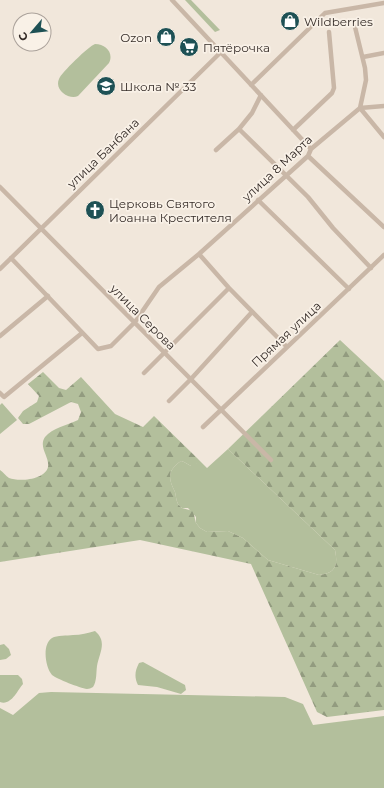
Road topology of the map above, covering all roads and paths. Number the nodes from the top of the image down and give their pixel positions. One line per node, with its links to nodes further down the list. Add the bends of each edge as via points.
1 (172, 0): 5 (street)
2 (384, 3): 8 (street, via 325,12)
3 (356, 27): 7 (street)
4 (329, 32): 13 (street, via 334,88 332,93)
5 (221, 52): 8 (street); 22 (street, улица Банбана)
6 (384, 53): 7 (street)
7 (363, 57): 11 (street, via 366,80)
8 (251, 85): 9 (street)
9 (261, 95): 12 (street, via 252,113); 13 (street)
10 (384, 106): 11 (street)
11 (360, 108): 14 (street); 15 (street, улица 8 Марта)
12 (238, 129): 16 (street); 18 (street)
13 (293, 130): 15 (street)
14 (384, 137)
15 (311, 149): 17 (street, улица 8 Марта)
16 (216, 150)
17 (308, 156): 18 (street, улица 8 Марта); 21 (street)
18 (286, 175): 20 (street, улица 8 Марта); 26 (street)
19 (0, 187): 22 (street, улица Серова)
20 (258, 200): 23 (street, улица 8 Марта); 29 (street)
21 (384, 226)
22 (41, 228): 25 (street, улица Банбана); 32 (street, улица Серова)
23 (199, 254): 28 (street); 32 (street, улица 8 Марта, via 159,287)
24 (384, 255): 26 (street, Прямая улица)
25 (11, 258): 27 (street, улица Банбана); 30 (street)
26 (371, 268): 29 (street, Прямая улица)
27 (0, 269)
28 (229, 288): 31 (street); 36 (street)
29 (349, 289): 35 (street, Прямая улица)
30 (48, 296): 33 (street); 34 (street)
31 (252, 312): 35 (street); 38 (street)
32 (135, 322): 33 (street, улица 8 Марта, via 110,346 98,349); 36 (street, улица Серова)
33 (82, 333): 39 (street, via 4,398)
34 (0, 336)
35 (287, 347): 41 (street, Прямая улица)
36 (164, 352): 37 (street); 38 (street, улица Серова)
37 (144, 372)
38 (191, 379): 40 (street); 41 (street, улица Серова)
39 (0, 393)
40 (169, 402)
41 (221, 410): 42 (street, Прямая улица); 43 (street, улица Серова)
42 (203, 427)
43 (271, 460)

